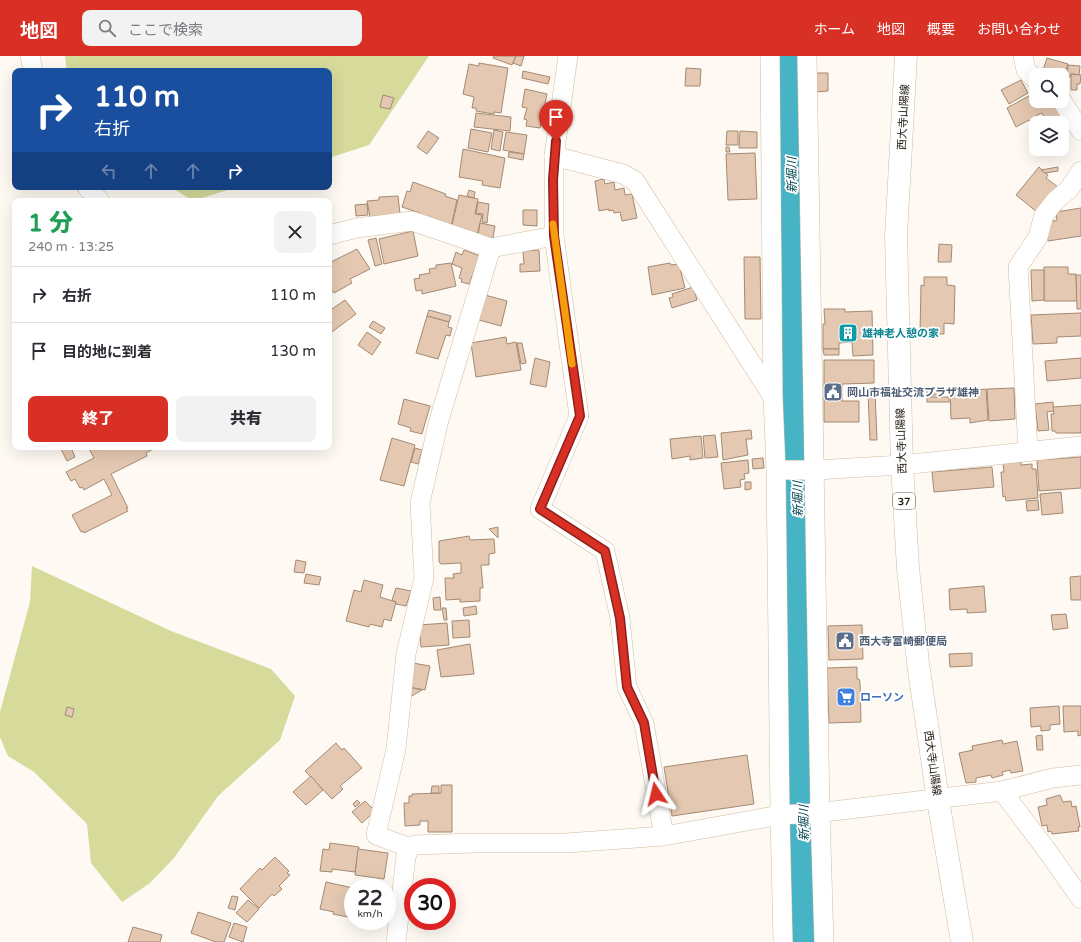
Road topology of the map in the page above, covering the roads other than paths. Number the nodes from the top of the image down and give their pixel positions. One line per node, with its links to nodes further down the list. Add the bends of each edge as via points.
1 (30, 56): 7 (street)
2 (568, 56): 11 (street)
3 (770, 56): 18 (street)
4 (807, 56): 23 (street)
5 (906, 56): 21 (main road, 西大寺山陽線 / 37, via 896,236)
6 (1023, 56): 8 (street)
7 (33, 68)
8 (1029, 73)
9 (1066, 108): 10 (street)
10 (1081, 131)
11 (554, 156): 16 (street); 18 (street, via 623,174 635,181)
12 (1081, 171): 20 (street, via 1069,189 1044,215 1038,237 1018,267)
13 (90, 190): 14 (street)
14 (97, 198)
15 (332, 234): 17 (street, via 357,228 412,221)
16 (554, 236): 17 (street); 29 (street, via 580,416 540,509 605,551 620,618 627,687 644,723)
17 (491, 248): 30 (street, via 439,420 420,503 424,578 406,654 396,749 376,835)
18 (773, 398): 22 (street)
19 (1081, 446): 20 (street)
20 (1028, 450): 21 (street)
21 (902, 465): 23 (street); 26 (main road, 西大寺山陽線 / 37, via 908,568 918,663)
22 (779, 470): 23 (street); 28 (street)
23 (812, 470): 27 (street)
24 (1081, 775): 25 (street, via 1053,778)
25 (1002, 792): 26 (street); 31 (street)
26 (938, 800): 27 (street); 35 (main road, 西大寺山陽線 / 37)
27 (818, 812): 28 (street); 34 (street)
28 (784, 815): 29 (street); 33 (street)
29 (664, 836): 30 (street, via 566,843 419,845)
30 (410, 848): 32 (street, via 406,856)
31 (1081, 899)
32 (396, 942)
33 (783, 942)
34 (824, 942)
35 (962, 942)

